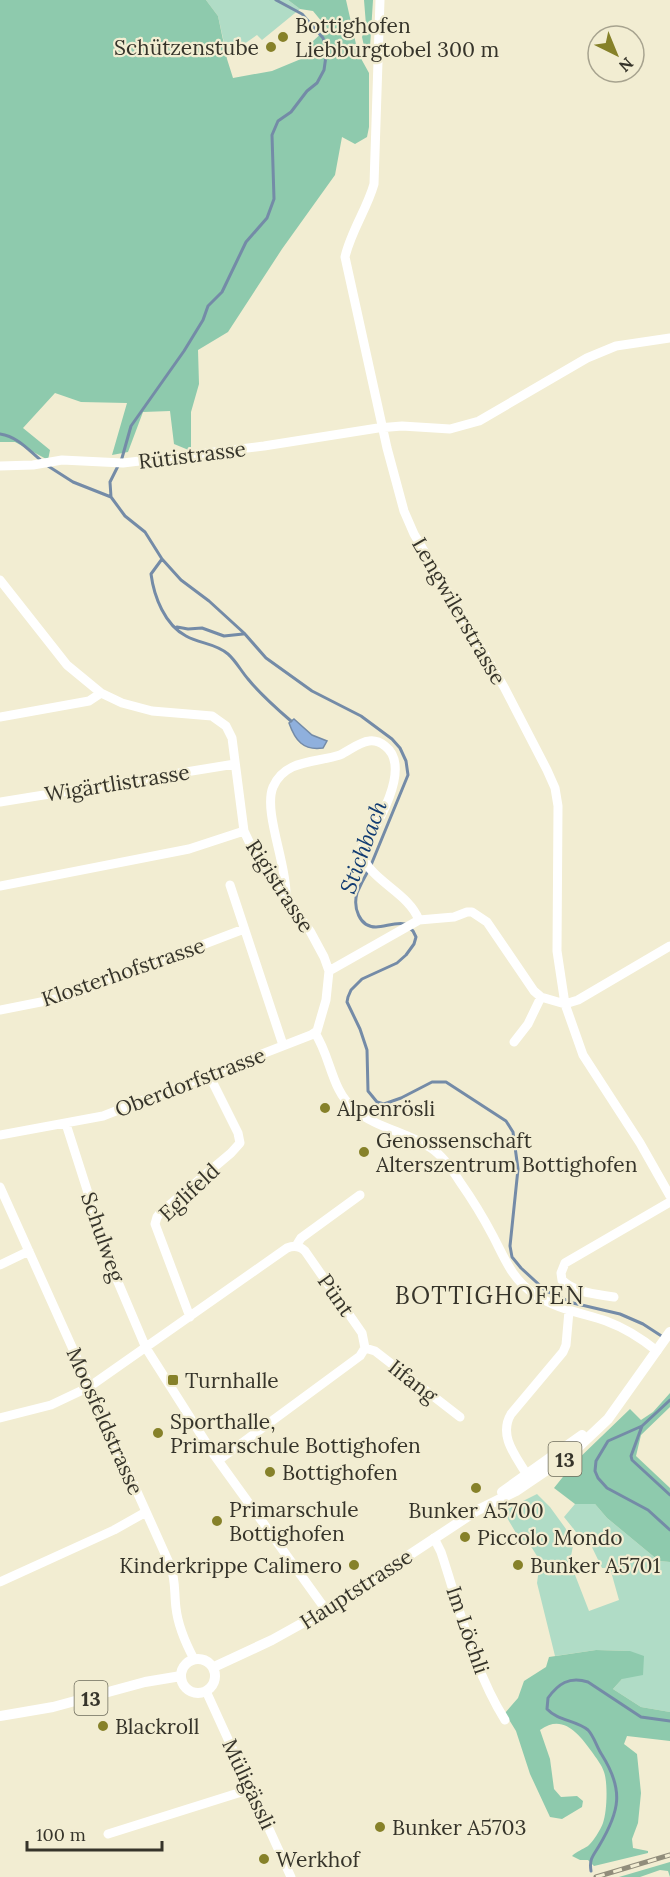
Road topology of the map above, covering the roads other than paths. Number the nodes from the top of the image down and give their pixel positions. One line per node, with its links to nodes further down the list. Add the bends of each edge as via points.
1 (380, 0): 3 (street, Lengwilerstrasse, via 374,184 345,257)
2 (670, 338): 3 (street, Rütistrasse, via 616,346 587,358 501,410 466,426)
3 (383, 428): 4 (street, Rütistrasse, via 120,463 52,461); 19 (street, Lengwilerstrasse, via 399,495 414,534 504,687 555,788 557,951)
4 (0, 466)
5 (0, 580): 6 (street, Rigistrasse, via 67,665)
6 (100, 693): 7 (street, via 89,701); 8 (street, Rigistrasse, via 152,711 217,718 230,732)
7 (0, 717)
8 (235, 764): 9 (street, Wigärtlistrasse); 10 (street, Rigistrasse)
9 (0, 802)
10 (244, 831): 12 (street, via 189,849); 13 (street, Rigistrasse)
11 (230, 885): 15 (street)
12 (0, 886)
13 (286, 895): 14 (street, via 270,805 272,788 292,766 340,754 367,741 378,741 388,748 396,769 377,825 362,849 362,858 410,904); 17 (street, Rigistrasse, via 310,931)
14 (415, 922): 17 (street); 18 (street, via 467,912 482,917)
15 (244, 929): 20 (street, Klosterhofstrasse, via 66,997); 23 (street)
16 (670, 946): 19 (street)
17 (329, 972): 21 (street, via 326,999)
18 (541, 997): 19 (street); 22 (street)
19 (565, 1004): 29 (street, Lengwilerstrasse, via 583,1055)
20 (0, 1010)
21 (315, 1033): 23 (street, Oberdorfstrasse); 35 (street, via 347,1103 368,1119 437,1152 480,1212 516,1279 535,1294)
22 (514, 1042)
23 (283, 1045): 24 (street, Oberdorfstrasse)
24 (209, 1075): 25 (street, Oberdorfstrasse, via 104,1116); 36 (street, Eglifeld, via 240,1143 160,1214 155,1224)
25 (66, 1124): 26 (street, Oberdorfstrasse); 38 (street, Schulweg, via 112,1268)
26 (0, 1135)
27 (1, 1191): 32 (street, Moosfeldstrasse)
28 (360, 1196): 31 (street, via 301,1238)
29 (670, 1196)
30 (670, 1202): 34 (street, via 562,1267 562,1280 569,1286)
31 (296, 1246): 36 (street, via 287,1248); 39 (street, Pünt, via 305,1251 362,1333)
32 (29, 1251): 33 (street); 41 (street, Moosfeldstrasse)
33 (0, 1265)
34 (614, 1297)
35 (569, 1311): 40 (street, via 617,1326); 46 (street, via 563,1352 508,1418 506,1437)
36 (190, 1317): 38 (street)
37 (669, 1333): 40 (main road, Hauptstrasse / 13)
38 (146, 1348): 41 (street); 45 (street, Schulweg)
39 (365, 1348): 43 (street, Iifang, via 375,1351); 45 (street, via 360,1356)
40 (659, 1348): 42 (main road, Hauptstrasse / 13)
41 (90, 1387): 44 (street, via 51,1405); 48 (street, Moosfeldstrasse)
42 (622, 1399): 46 (main road, Hauptstrasse / 13, via 586,1432); 47 (main road, Hauptstrasse / 13, via 609,1419 572,1453 516,1491)
43 (460, 1417)
44 (0, 1418)
45 (219, 1460): 51 (street, Schulweg)
46 (528, 1475): 47 (main road, Hauptstrasse / 13)
47 (493, 1501): 49 (main road, Hauptstrasse / 13)
48 (146, 1512): 50 (street); 52 (street, Moosfeldstrasse, via 172,1570 179,1624)
49 (434, 1538): 51 (main road, Hauptstrasse / 13); 57 (street, Im Löchli, via 491,1698)
50 (0, 1582)
51 (326, 1610): 53 (main road, Hauptstrasse / 13)
52 (194, 1659): 53 (main road); 54 (main road, via 186,1664)
53 (214, 1667): 55 (main road, via 214,1684)
54 (181, 1676): 55 (main road, via 189,1690); 56 (main road, 13)
55 (206, 1691): 58 (street, Müligässli)
56 (0, 1716)
57 (505, 1720)
58 (251, 1790): 59 (street); 60 (street, Müligässli)
59 (108, 1834)
60 (291, 1877)

